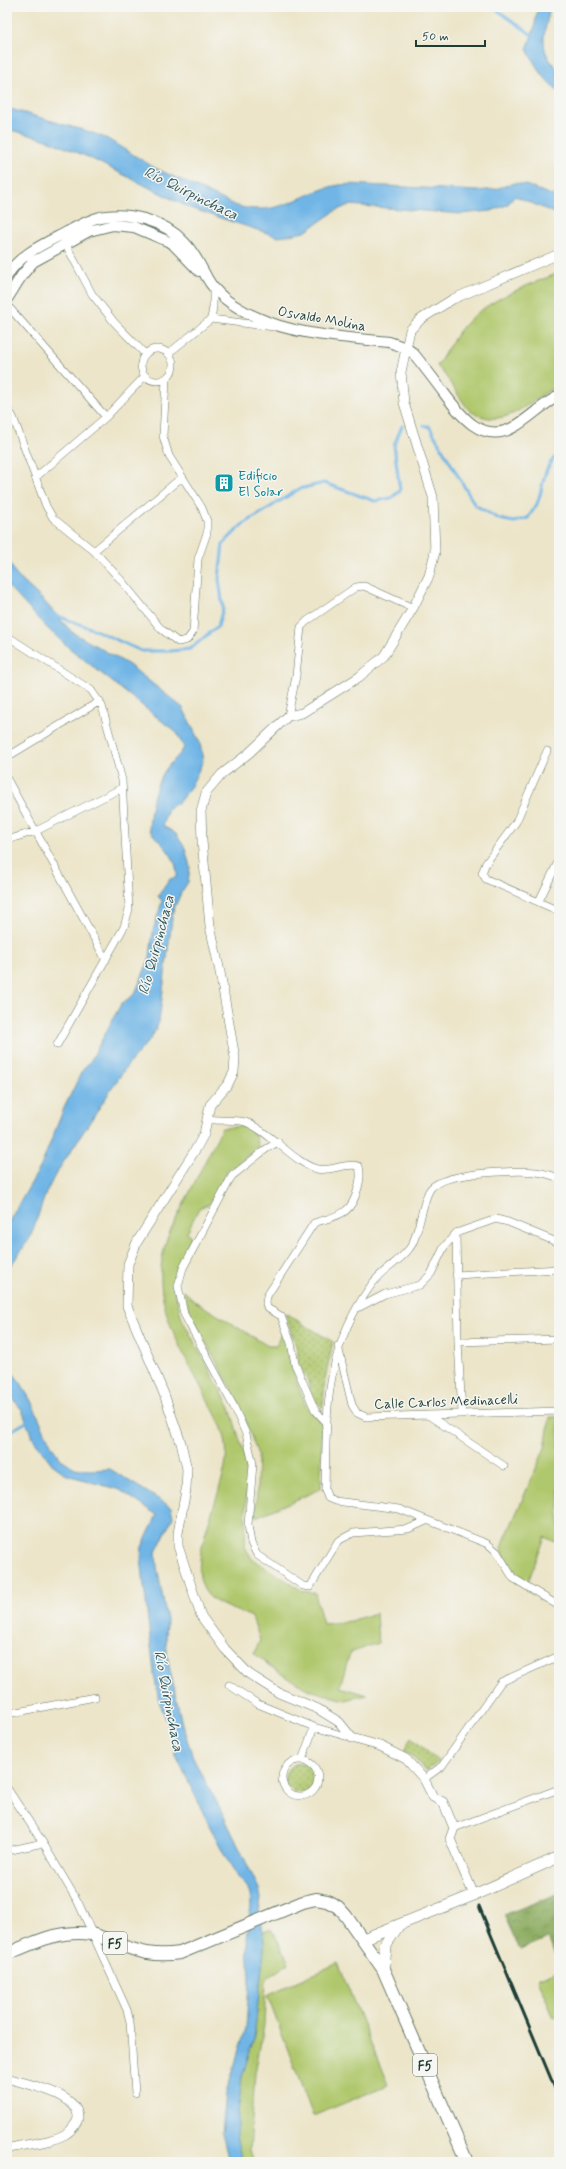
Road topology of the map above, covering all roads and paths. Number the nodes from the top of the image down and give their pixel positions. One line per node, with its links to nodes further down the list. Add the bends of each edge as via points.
1 (63, 239): 3 (main road, Osvaldo Molina, via 24,258); 4 (main road, Osvaldo Molina, via 86,222 104,216 126,216 147,221 167,229 185,243 198,260); 5 (main road, via 33,262); 12 (street, via 92,294 114,322)
2 (559, 254): 10 (street, via 453,299 414,325 410,330)
3 (7, 276)
4 (210, 283): 8 (street); 9 (main road, Osvaldo Molina, via 238,308)
5 (10, 287): 6 (main road)
6 (7, 299)
7 (7, 305): 17 (street)
8 (211, 320): 9 (street); 11 (street)
9 (282, 328): 10 (main road, Osvaldo Molina, via 389,342)
10 (409, 350): 15 (main road, via 465,420 483,431 504,431 514,427 548,401); 21 (street, via 401,372 404,403 433,497 435,552 429,576)
11 (169, 353): 12 (street, via 159,348 149,350); 14 (street, via 174,366)
12 (145, 354): 13 (street, via 141,368)
13 (146, 376): 14 (street, via 155,381); 17 (street)
14 (166, 379): 19 (street, via 163,436 169,456)
15 (559, 396)
16 (7, 406): 18 (street)
17 (106, 417): 18 (street)
18 (36, 477): 20 (street, via 53,518)
19 (182, 477): 20 (street); 20 (street, via 202,508 207,521 207,533 198,559 193,632 187,640 178,642 169,637)
20 (94, 551)
21 (413, 608): 24 (street, via 384,656 359,677 302,713); 24 (street, via 364,586 356,587 307,621 301,627)
22 (7, 636): 23 (street, via 90,690)
23 (100, 701): 26 (street); 28 (street)
24 (288, 716): 36 (street, via 249,753 222,774 206,793 201,811 210,926 222,978 235,1058 234,1072 228,1084 210,1105)
25 (547, 751): 32 (street, via 516,822 486,863 482,873 486,879)
26 (7, 757)
27 (7, 779): 29 (street)
28 (122, 788): 29 (street); 34 (street, via 129,909 124,927)
29 (36, 831): 30 (street); 34 (street)
30 (7, 840)
31 (559, 860): 32 (street)
32 (539, 901): 33 (street)
33 (559, 911)
34 (106, 960): 35 (street)
35 (57, 1045)
36 (208, 1119): 37 (street, via 247,1122); 59 (street, via 197,1147 137,1242 128,1264 127,1306 164,1394 187,1469 178,1546 201,1616 225,1649 249,1674 279,1693 318,1709 339,1722)
37 (278, 1142): 50 (street, via 305,1165 317,1170 330,1170 351,1164 359,1166 361,1175 355,1201 334,1218 314,1223 267,1296 266,1303 267,1308 281,1316 292,1343 295,1364 315,1410); 52 (street, via 232,1176 184,1268 178,1286 184,1314 246,1434 253,1464 248,1525 251,1543 257,1555 303,1586 310,1587 338,1541 353,1532 408,1529)
38 (559, 1178): 43 (street, via 534,1172 459,1175 440,1181 429,1190 410,1248 372,1283)
39 (456, 1233): 40 (street, via 496,1219); 42 (street); 43 (street, via 444,1247 431,1274 420,1285 385,1294)
40 (559, 1243)
41 (559, 1269): 42 (street)
42 (456, 1275): 45 (street)
43 (356, 1309): 46 (street)
44 (559, 1339): 45 (street)
45 (458, 1342): 48 (street)
46 (338, 1346): 49 (street, Calle Carlos Medinacelli, via 352,1405 357,1413 366,1417); 50 (street, via 331,1372)
47 (559, 1411): 48 (street, Calle Carlos Medinacelli)
48 (462, 1413): 49 (street, Calle Carlos Medinacelli)
49 (428, 1415): 51 (street)
50 (327, 1423): 52 (street, via 325,1490 328,1498 399,1509)
51 (504, 1466)
52 (426, 1521): 53 (street, via 488,1544 513,1578)
53 (559, 1606)
54 (559, 1656): 61 (street, via 502,1682 442,1766)
55 (229, 1685): 58 (street, via 258,1704)
56 (95, 1697): 57 (street)
57 (7, 1714)
58 (314, 1727): 59 (street); 60 (street)
59 (352, 1738): 61 (street, via 380,1746 406,1759)
60 (302, 1760): 60 (street, via 291,1762 283,1771 285,1788 295,1795 306,1794 315,1787 317,1781 316,1770)
61 (424, 1779): 64 (street, via 433,1797 443,1802)
62 (7, 1788): 65 (street)
63 (559, 1789): 64 (street)
64 (454, 1828): 68 (street, via 450,1839)
65 (43, 1843): 66 (street); 70 (street)
66 (7, 1851)
67 (559, 1858): 68 (main road)
68 (474, 1894): 69 (main road)
69 (398, 1925): 71 (main road); 73 (main road, via 385,1946)
70 (94, 1934): 71 (highway, F5, via 146,1954 162,1956 180,1953 303,1902 316,1899 327,1900 346,1916); 72 (highway, F5, via 61,1934); 75 (street, via 130,2022)
71 (363, 1938): 73 (highway, F5)
72 (7, 1954)
73 (383, 1969): 77 (highway, F5)
74 (7, 2078): 76 (street, via 69,2099 78,2110 78,2121 68,2133 48,2141)
75 (135, 2093)
76 (7, 2149)
77 (467, 2162)

